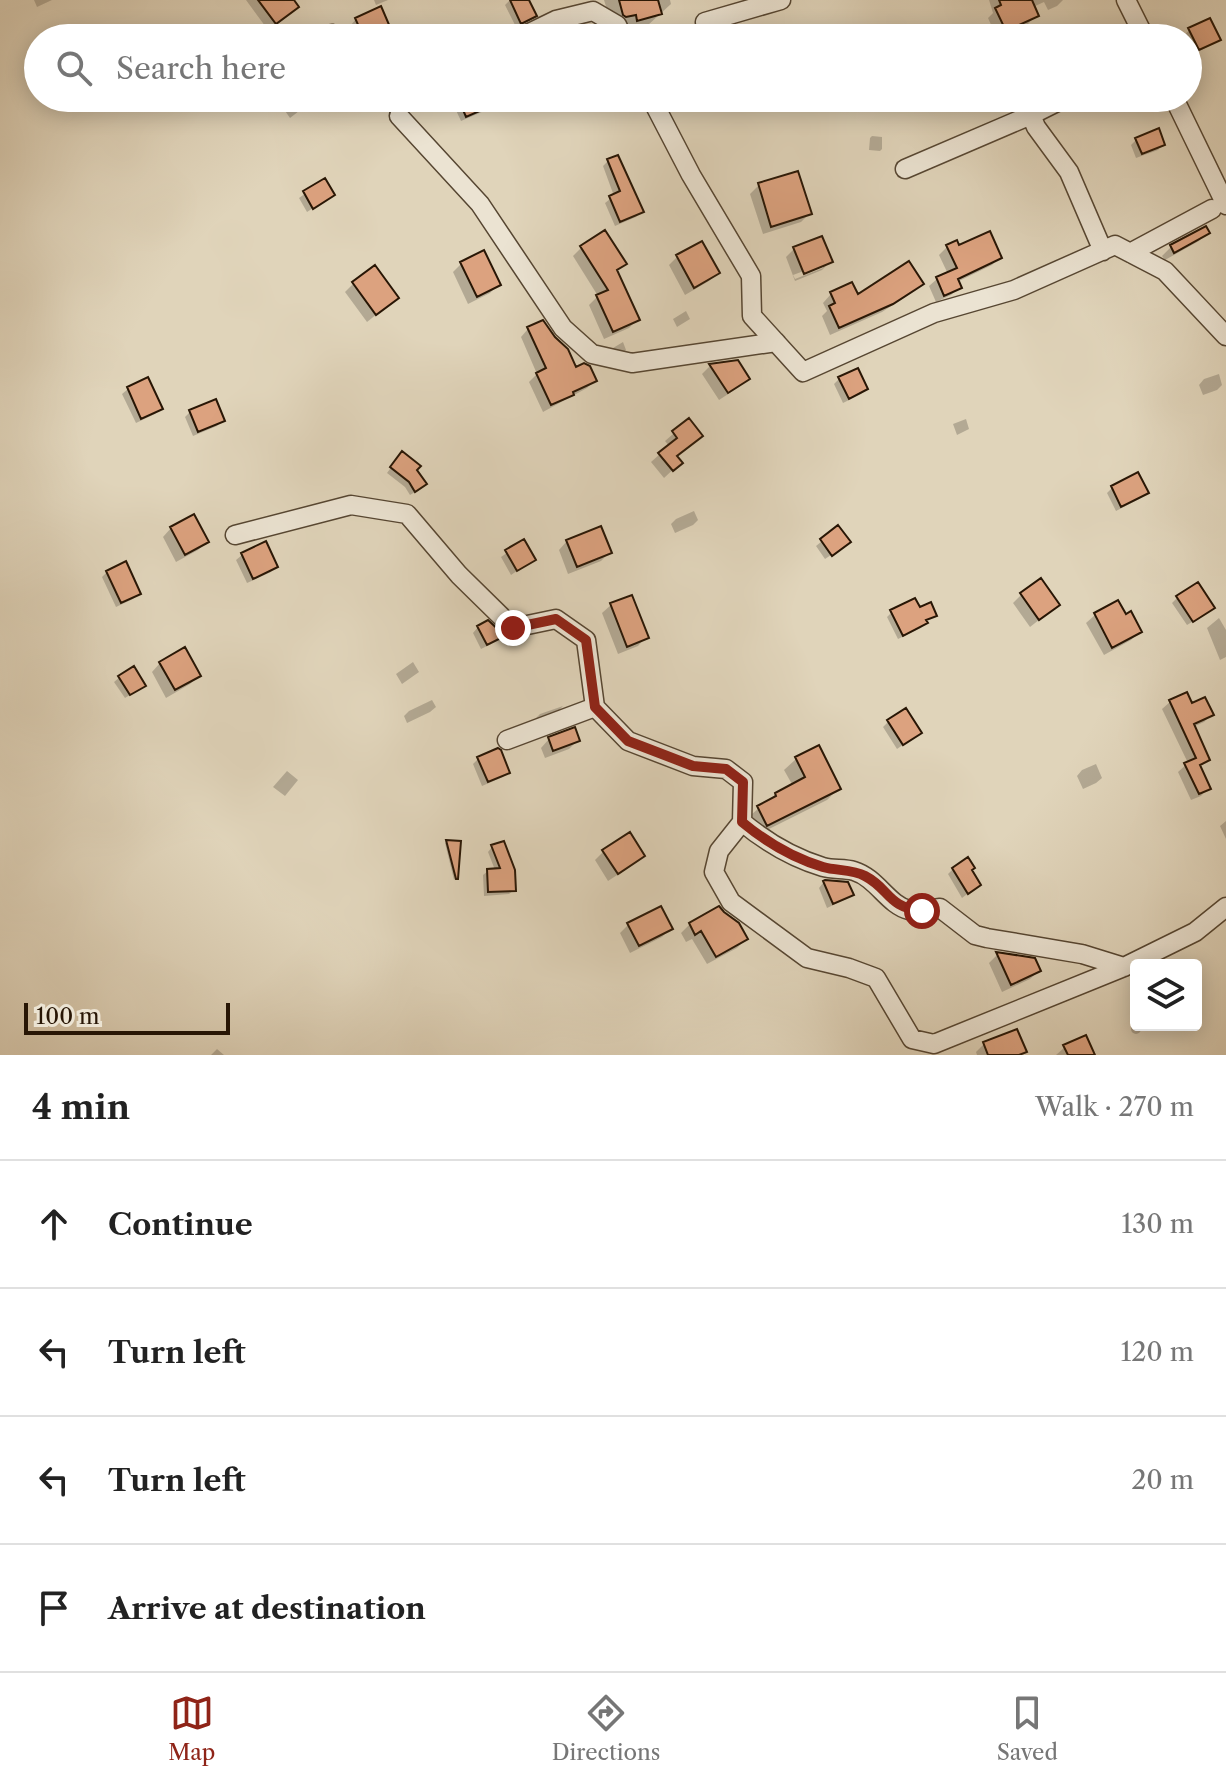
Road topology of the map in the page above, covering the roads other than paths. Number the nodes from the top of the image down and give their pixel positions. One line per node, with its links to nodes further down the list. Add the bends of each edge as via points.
1 (781, 0): 3 (street)
2 (1126, 0): 6 (street)
3 (705, 22)
4 (548, 24): 5 (street, via 593,11)
5 (615, 24)
6 (1138, 24)
7 (658, 112): 17 (street, via 751,276 752,316)
8 (1037, 112): 10 (street)
9 (1180, 112): 13 (street)
10 (1031, 115): 12 (street); 14 (street, via 1069,172)
11 (399, 116): 17 (street, via 480,204 563,328 592,354 632,363)
12 (905, 169)
13 (1219, 207): 15 (street)
14 (1103, 251): 15 (street, via 1115,245); 17 (street, via 1014,290 934,313 803,372)
15 (1130, 253): 16 (street, via 1165,271)
16 (1226, 336)
17 (776, 342)
18 (235, 535): 19 (street, via 351,505 407,514 513,628 556,619 586,640)
19 (595, 707): 20 (street); 21 (street, via 628,741 693,766 726,769 743,782)
20 (507, 740)
21 (742, 822): 23 (street, via 788,853 869,878 907,909 940,908 975,935); 23 (street, via 719,851 714,872 731,902 807,958 876,978 912,1039 934,1044)
22 (1226, 907): 23 (street, via 1195,932)
23 (1124, 967)

